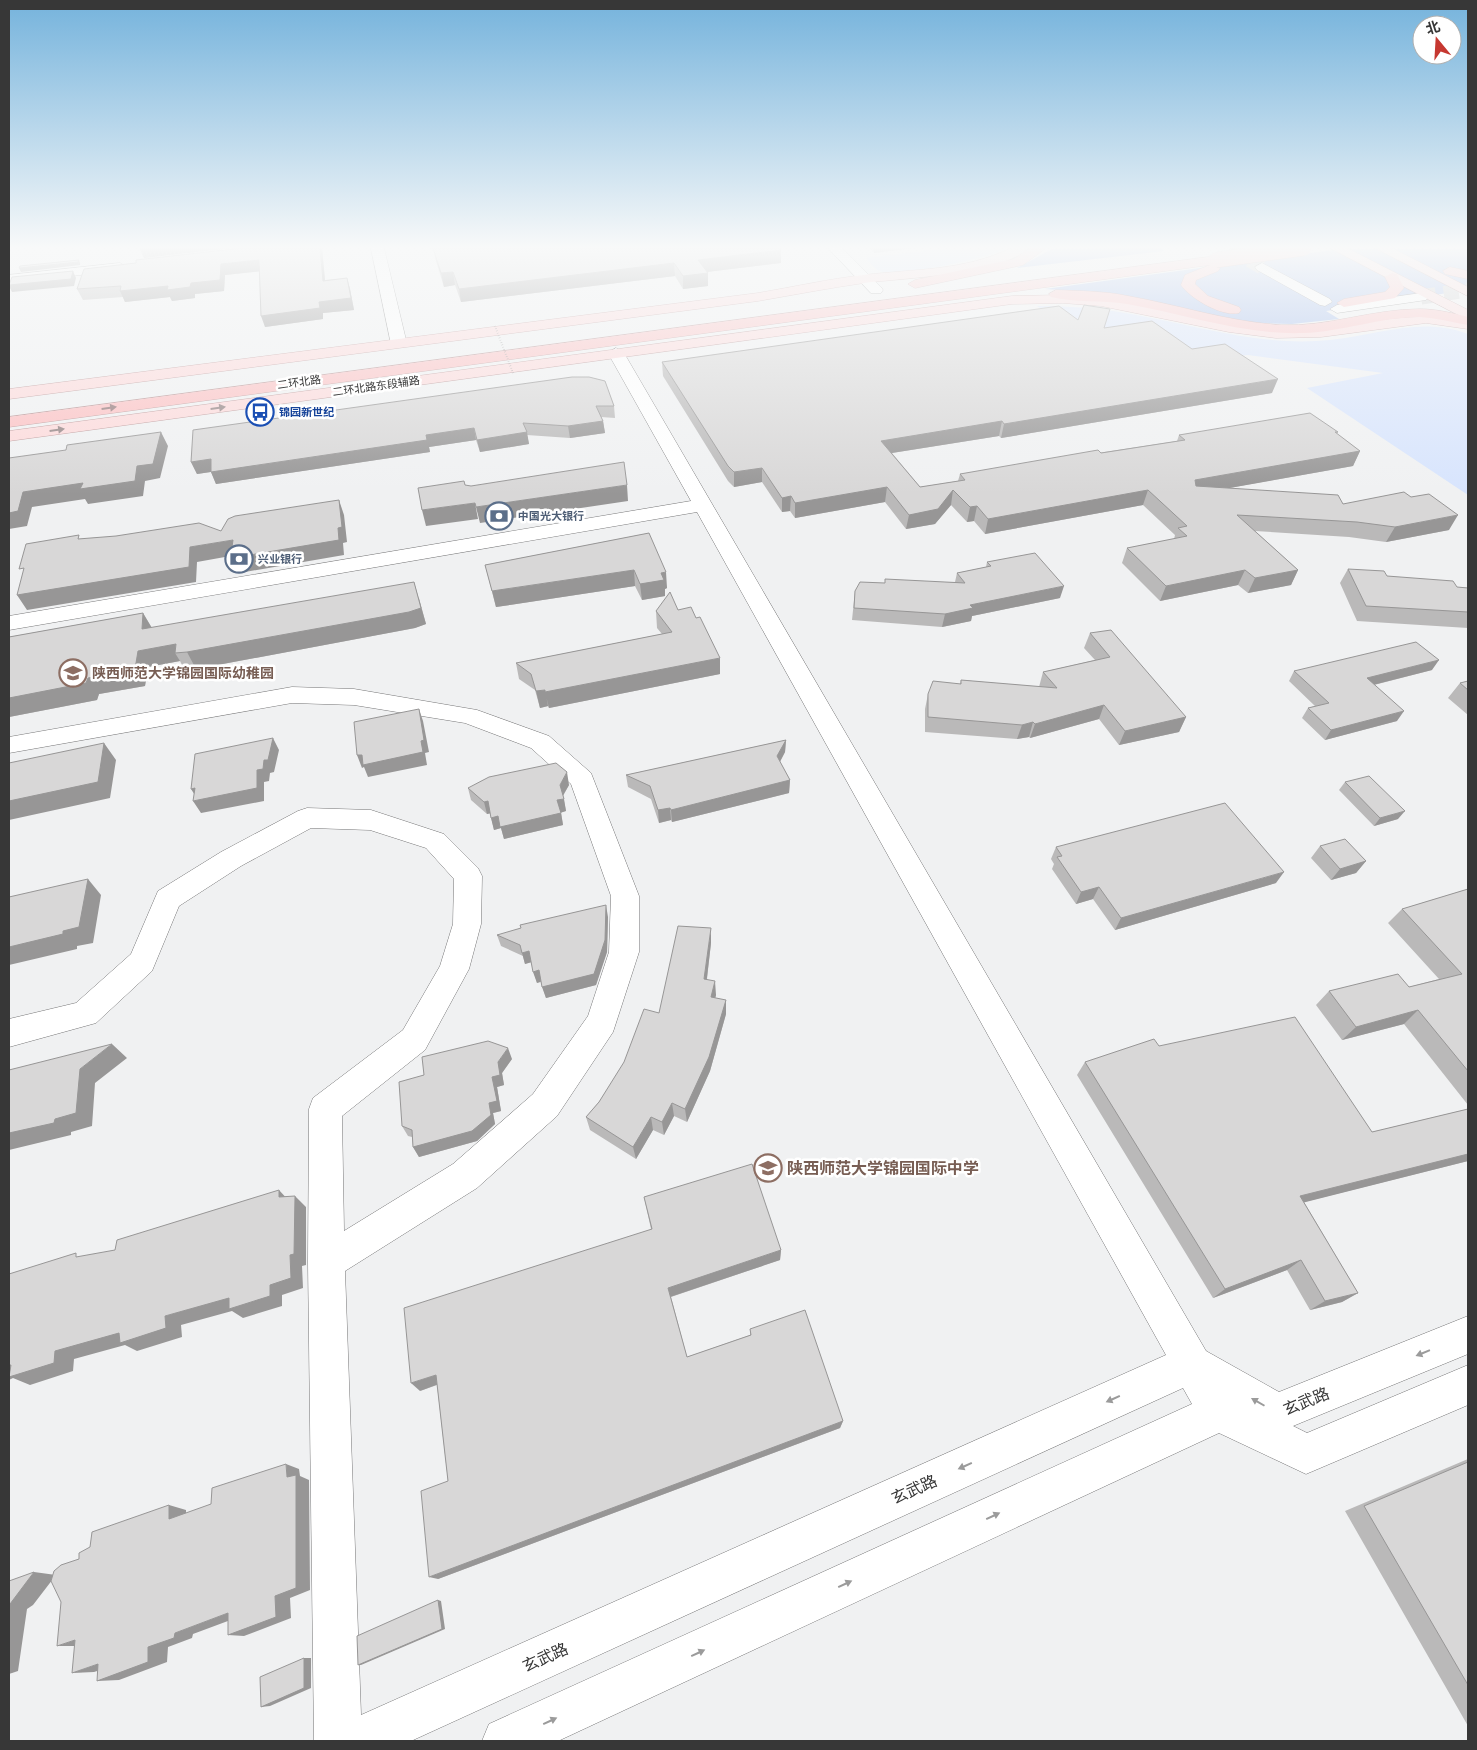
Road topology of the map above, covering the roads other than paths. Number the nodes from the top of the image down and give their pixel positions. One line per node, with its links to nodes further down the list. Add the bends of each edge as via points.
1 (402, 330): 9 (street)
2 (404, 330): 9 (street)
3 (508, 330): 9 (main road)
4 (574, 330): 12 (highway, 二环北路)
5 (695, 330): 13 (highway, 二环北路, one-way to 5)
6 (783, 330): 10 (main road, 二环北路东段辅路)
7 (1246, 330): 8 (main road, 二环北路东段辅路, via 1275,333)
8 (1330, 330)
9 (406, 343): 11 (main road)
10 (616, 353): 14 (main road, 二环北路东段辅路, one-way to 10); 15 (street)
11 (9, 394)
12 (9, 404)
13 (9, 422)
14 (9, 436)
15 (703, 505): 16 (street); 21 (street)
16 (9, 623)
17 (9, 745): 19 (street, via 292,694 354,697 469,716 514,732 540,742 582,780 625,896 624,952 602,1022 545,1105 465,1176)
18 (9, 1033): 19 (street, via 85,1014 142,962 168,899 231,859 307,818 371,820 435,840 468,876 467,924 454,969 414,1040 325,1109)
19 (326, 1262): 24 (street)
20 (1468, 1335): 21 (street, 玄武路, one-way to 21, via 1277,1413)
21 (1191, 1364): 23 (street); 25 (street, 玄武路, one-way to 25)
22 (1468, 1385): 23 (street, via 1306,1454)
23 (1219, 1412): 26 (street, one-way to 23)
24 (338, 1741)
25 (358, 1741)
26 (506, 1741)

